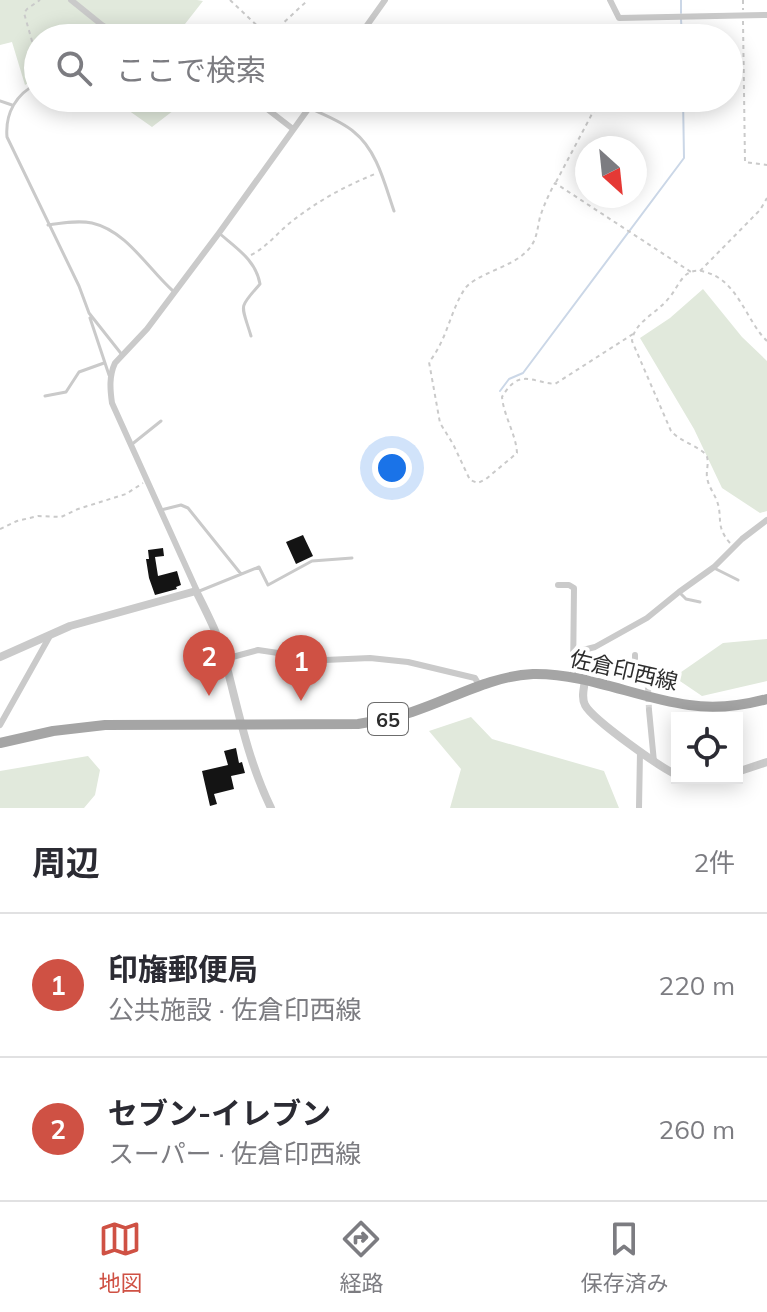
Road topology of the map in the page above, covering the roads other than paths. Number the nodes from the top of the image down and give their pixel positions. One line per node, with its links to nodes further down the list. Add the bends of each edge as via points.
1 (71, 0): 5 (street)
2 (385, 0): 6 (street)
3 (610, 0): 4 (street, via 619,18)
4 (767, 15)
5 (101, 24)
6 (368, 24)
7 (24, 94): 9 (lane)
8 (0, 101): 9 (lane)
9 (12, 105): 15 (lane)
10 (271, 112): 13 (street)
11 (306, 112): 13 (street)
12 (317, 112): 16 (lane, via 353,130 366,145)
13 (293, 129): 18 (street)
14 (0, 135): 15 (lane)
15 (7, 137): 17 (lane)
16 (394, 211)
17 (48, 225): 19 (lane, via 92,223 106,228 131,245); 20 (lane)
18 (219, 233): 19 (street); 21 (lane, via 252,261 259,278 242,309)
19 (175, 293): 22 (street)
20 (89, 313): 22 (lane); 23 (lane)
21 (251, 336)
22 (123, 356): 24 (street)
23 (104, 363): 24 (lane); 25 (lane, via 79,372 66,392)
24 (110, 378): 27 (street, via 112,403)
25 (45, 396)
26 (161, 421): 27 (lane)
27 (131, 445): 28 (street)
28 (160, 510): 32 (lane, via 188,508); 35 (street)
29 (767, 520): 31 (street)
30 (352, 558): 32 (lane, via 312,561 268,585 259,567)
31 (714, 567): 33 (lane); 36 (street)
32 (241, 574): 35 (lane)
33 (738, 580)
34 (558, 585): 39 (street, via 574,588)
35 (197, 592): 38 (street); 42 (street)
36 (679, 592): 37 (lane); 39 (street, via 647,618 595,647)
37 (700, 602)
38 (51, 634): 41 (street); 50 (street)
39 (575, 652): 43 (street)
40 (635, 655): 46 (street)
41 (0, 657)
42 (225, 659): 45 (street, via 258,650 325,660 370,658 475,678); 49 (street)
43 (573, 677): 44 (main road, 佐倉印西線 / 65); 45 (main road, 佐倉印西線 / 65, via 533,674)
44 (585, 680): 47 (main road, 佐倉印西線 / 65, via 687,705 725,707); 52 (street, via 582,699 588,710)
45 (479, 685): 49 (main road, 佐倉印西線 / 65, via 381,721)
46 (648, 687)
47 (767, 699)
48 (649, 710): 53 (street)
49 (242, 724): 51 (main road, 佐倉印西線 / 65, via 105,725); 57 (street)
50 (0, 725)
51 (0, 743)
52 (640, 752): 53 (street); 58 (street)
53 (654, 762): 56 (street)
54 (767, 762): 55 (street)
55 (743, 770)
56 (671, 772)
57 (271, 808)
58 (639, 808)

